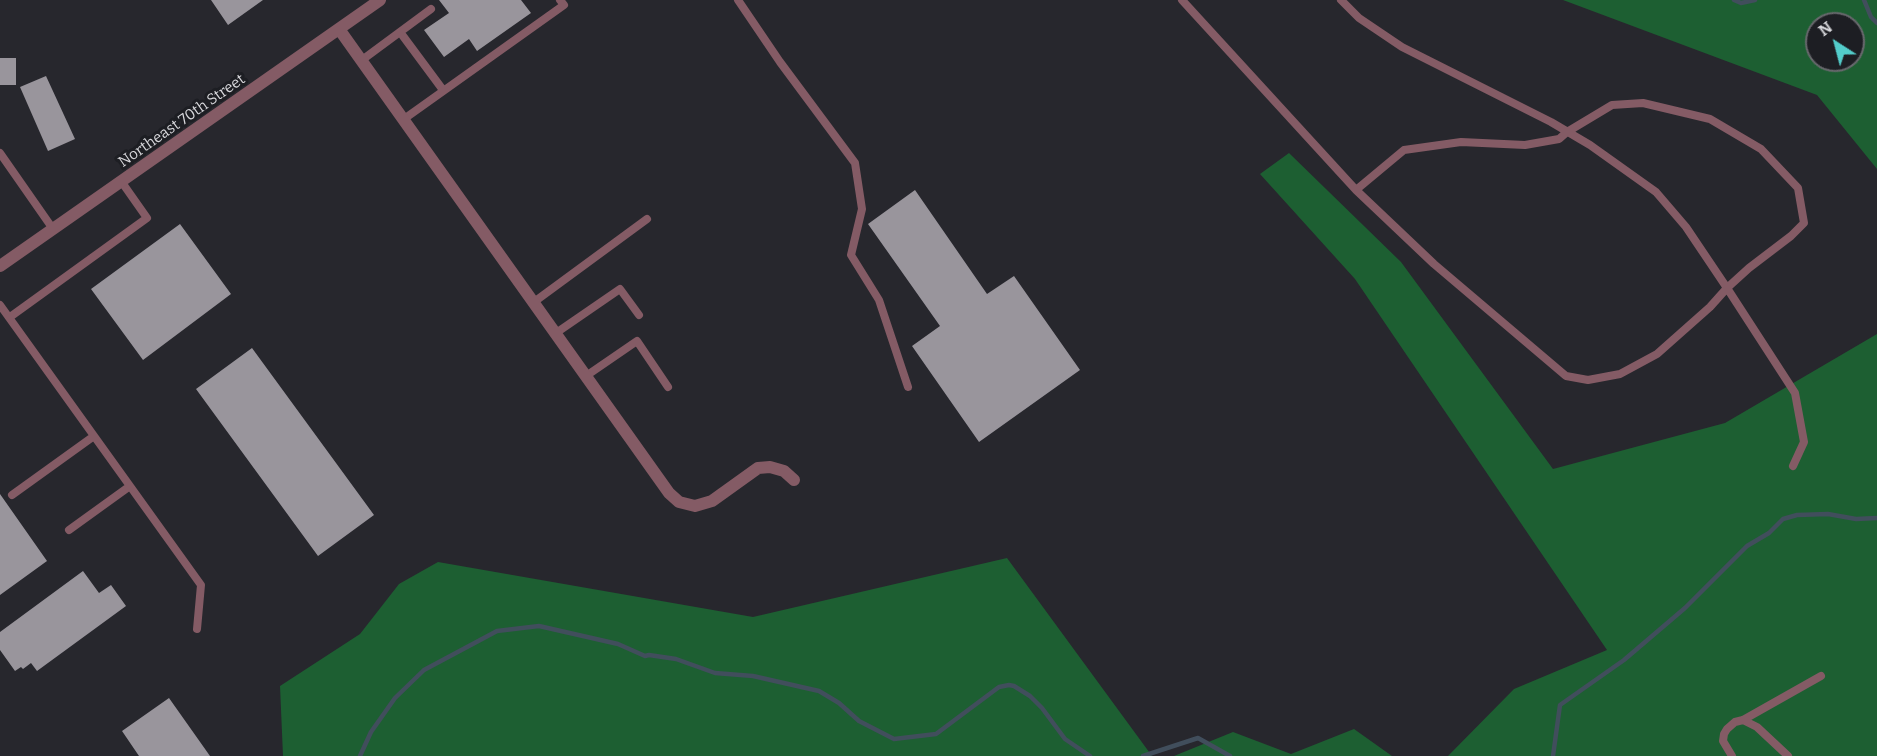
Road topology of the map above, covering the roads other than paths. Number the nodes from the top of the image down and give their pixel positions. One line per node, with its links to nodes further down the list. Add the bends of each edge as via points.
1 (380, 0): 7 (street, Northeast 70th Street)
2 (560, 0): 10 (lane, via 564,5)
3 (738, 0): 27 (lane, via 855,163 862,209 851,255 879,300)
4 (1182, 0): 15 (lane)
5 (1341, 0): 12 (lane, via 1359,18 1402,47)
6 (431, 9): 8 (lane)
7 (339, 28): 9 (street); 14 (street, Northeast 70th Street)
8 (400, 32): 9 (lane); 10 (lane)
9 (362, 60): 11 (street)
10 (443, 90): 11 (lane)
11 (404, 119): 20 (street)
12 (1567, 132): 15 (lane, via 1559,139 1525,145 1461,142 1404,150); 19 (lane, via 1656,192 1686,226); 19 (lane, via 1612,105 1643,103 1710,119 1761,149 1798,188 1804,223)
13 (0, 153): 17 (lane)
14 (121, 182): 17 (street, Northeast 70th Street); 23 (lane, via 147,218)
15 (1356, 190): 19 (lane, via 1434,264 1566,376 1588,380 1620,374 1657,354)
16 (647, 219): 20 (lane)
17 (53, 229): 18 (street, Northeast 70th Street)
18 (0, 266)
19 (1727, 288): 29 (lane, via 1795,393 1804,442)
20 (534, 302): 24 (street)
21 (0, 305): 23 (lane)
22 (639, 315): 24 (lane, via 620,289)
23 (10, 317): 28 (lane)
24 (556, 333): 25 (street)
25 (586, 376): 26 (lane, via 637,341); 30 (street, via 669,493 680,502 695,506 712,501 758,468 784,471)
26 (668, 387)
27 (908, 387)
28 (94, 436): 31 (lane); 32 (lane)
29 (1793, 466)
30 (794, 480)
31 (130, 486): 33 (lane); 34 (lane, via 201,585)
32 (12, 495)
33 (69, 530)
34 (196, 629)
35 (1821, 676): 36 (lane)
36 (1743, 720): 37 (lane, via 1735,722 1724,734 1723,741); 38 (lane, via 1757,727)
37 (1732, 756)
38 (1788, 756)

